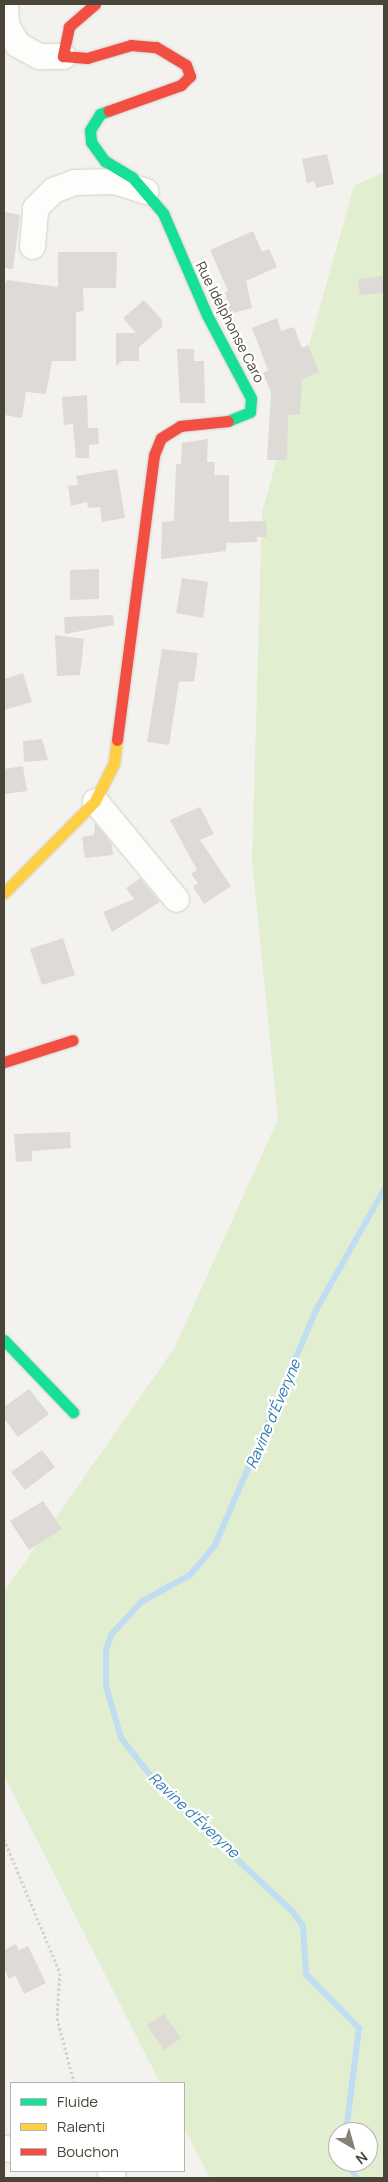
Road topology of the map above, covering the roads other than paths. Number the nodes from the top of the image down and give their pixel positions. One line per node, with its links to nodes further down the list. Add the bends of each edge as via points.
1 (5, 4): 3 (street, via 6,24 17,44 39,56)
2 (95, 4): 3 (street, via 69,27)
3 (63, 56): 4 (street, Rue Idelphonse Caro, via 87,58 131,45 156,48 186,65 190,76 181,85 117,105 100,114 90,130 91,142 106,161)
4 (149, 194): 5 (street, via 115,181 74,182 53,190 35,208); 6 (street, Rue Idelphonse Caro, via 251,398 250,412 240,419 180,426 161,438 154,455 114,763)
5 (32, 246)
6 (95, 801): 7 (street, Rue Idelphonse Caro); 8 (street)
7 (4, 893)
8 (176, 899)
9 (73, 1040): 10 (street)
10 (4, 1062)
11 (4, 1340): 12 (street)
12 (74, 1412)

